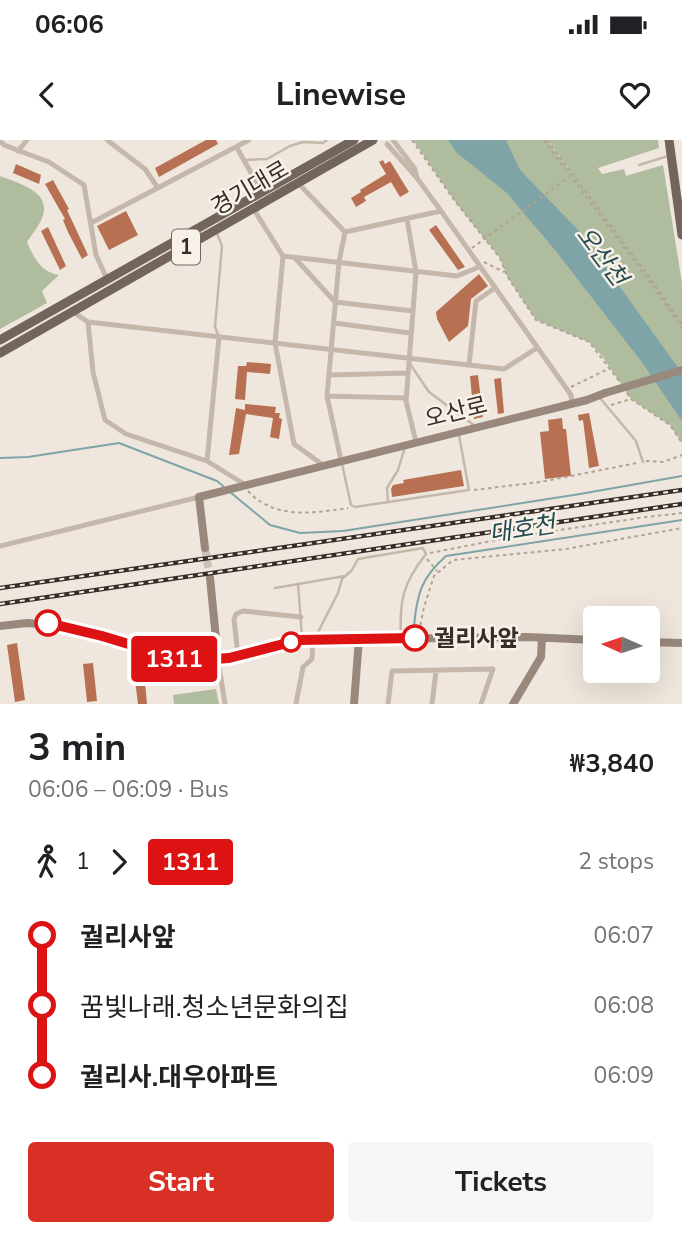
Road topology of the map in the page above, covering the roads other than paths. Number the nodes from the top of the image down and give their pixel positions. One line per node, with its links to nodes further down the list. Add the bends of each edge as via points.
1 (27, 140): 11 (street)
2 (107, 140): 16 (street, via 145,169)
3 (249, 140): 10 (street)
4 (327, 140): 13 (lane, via 290,146 267,159)
5 (354, 140): 18 (main road, 경기대로 / 1)
6 (373, 140): 15 (main road, 경기대로 / 1)
7 (669, 140): 12 (main road)
8 (0, 141): 11 (street)
9 (390, 142): 20 (street)
10 (237, 148): 13 (street); 16 (street)
11 (18, 151): 22 (street, via 49,162 84,185)
12 (671, 155): 14 (lane); 17 (main road)
13 (244, 160): 18 (street, via 258,185)
14 (639, 165)
15 (298, 183): 19 (main road, 경기대로 / 1); 24 (street)
16 (158, 188): 22 (street)
17 (679, 188): 25 (main road)
18 (257, 194): 19 (street); 31 (main road, 경기대로 / 1)
19 (259, 205): 23 (main road, 경기대로 / 1); 26 (street, via 257,213)
20 (441, 211): 21 (street); 29 (street)
21 (407, 219): 24 (street); 30 (street)
22 (91, 223): 31 (street, via 96,255)
23 (216, 230): 35 (main road, 경기대로 / 1); 39 (lane, via 222,246 215,327)
24 (345, 232): 28 (street)
25 (682, 235)
26 (283, 256): 27 (street); 41 (street)
27 (295, 258): 28 (street); 33 (street)
28 (339, 262): 30 (street); 33 (street)
29 (479, 267): 30 (street, via 457,276); 32 (street)
30 (416, 272): 34 (street)
31 (107, 279): 40 (main road, 경기대로 / 1)
32 (495, 288): 42 (street); 46 (street, via 476,301)
33 (335, 302): 34 (street); 37 (street)
34 (412, 311): 38 (street)
35 (73, 312): 36 (street); 44 (main road, 경기대로 / 1)
36 (89, 322): 39 (street); 59 (street, via 93,372 105,420 126,433)
37 (334, 323): 38 (street); 43 (street)
38 (410, 333): 45 (street)
39 (219, 337): 41 (street); 59 (street)
40 (0, 340)
41 (275, 343): 43 (street); 61 (street, via 294,444)
42 (537, 348): 46 (street, via 504,369); 53 (street, via 571,395)
43 (331, 349): 45 (street); 49 (street)
44 (0, 354)
45 (408, 360): 46 (street); 48 (street); 54 (lane, via 429,392)
46 (469, 365)
47 (682, 369): 50 (street, 오산로, bridge)
48 (407, 373): 49 (street); 52 (street)
49 (329, 375): 51 (street)
50 (602, 394): 53 (street, 오산로); 60 (lane, via 606,406 636,441)
51 (327, 396): 52 (street); 58 (street)
52 (406, 398): 56 (street)
53 (572, 404): 54 (street, 오산로)
54 (477, 427): 55 (street, 오산로)
55 (458, 432): 56 (street, 오산로); 64 (lane, via 469,490)
56 (416, 442): 57 (street, 오산로)
57 (406, 444): 58 (street, 오산로); 64 (lane, via 387,488)
58 (341, 460): 61 (street, 오산로); 64 (lane, via 351,505)
59 (207, 461): 62 (street)
60 (643, 462)
61 (323, 465): 62 (street, 오산로)
62 (240, 485): 63 (street, 오산로)
63 (199, 497): 65 (street); 66 (street)
64 (388, 502)
65 (0, 546)
66 (205, 548)
67 (345, 576): 69 (lane); 74 (lane, via 358,559 423,548 426,554 405,589); 77 (lane)
68 (210, 578): 82 (street)
69 (298, 584): 70 (lane); 71 (lane)
70 (275, 589)
71 (301, 617): 76 (lane); 81 (street, via 236,614)
72 (0, 626): 82 (street, via 48,623 185,661)
73 (359, 638): 74 (street); 77 (street); 86 (street)
74 (401, 638): 75 (street)
75 (542, 638): 78 (street); 90 (street, via 541,657)
76 (303, 640): 77 (street); 81 (street)
77 (313, 640): 85 (street, via 312,660 303,667)
78 (583, 640)
79 (660, 642): 80 (street)
80 (682, 642)
81 (238, 656): 82 (street)
82 (218, 659): 84 (street)
83 (436, 671): 87 (street, via 392,671); 88 (street); 89 (street, via 492,669)
84 (225, 704)
85 (296, 704)
86 (354, 704)
87 (388, 704)
88 (432, 704)
89 (481, 704)
90 (513, 704)

